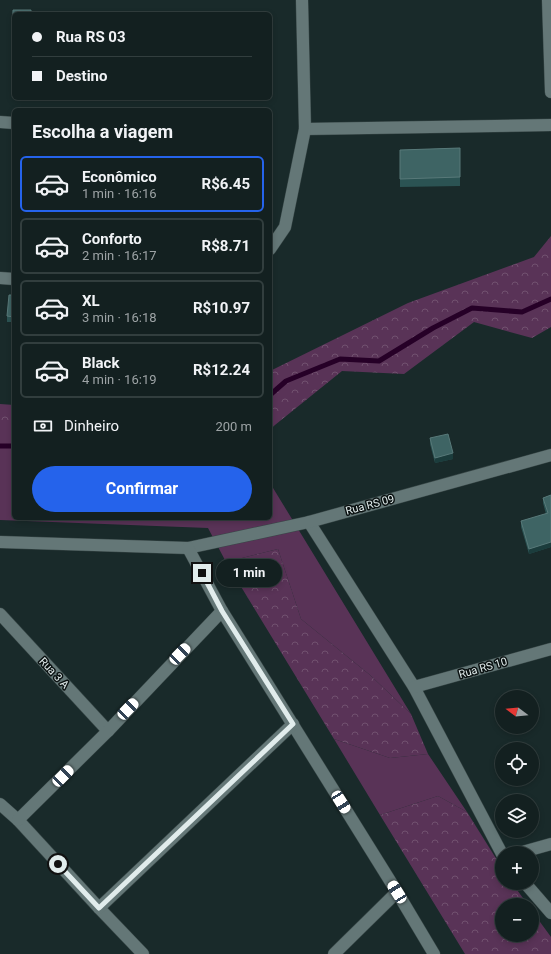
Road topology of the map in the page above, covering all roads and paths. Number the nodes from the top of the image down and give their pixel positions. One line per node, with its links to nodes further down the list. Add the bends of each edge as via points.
1 (302, 0): 7 (street)
2 (548, 0): 3 (street)
3 (551, 92)
4 (0, 122): 5 (street)
5 (12, 123)
6 (551, 125): 7 (street)
7 (305, 129): 8 (street, via 285,227)
8 (272, 246)
9 (0, 278): 10 (street)
10 (12, 279)
11 (551, 456): 12 (street, Rua RS 09)
12 (309, 522): 14 (street, Rua RS 09); 18 (street)
13 (0, 542): 14 (street, Rua RS 09)
14 (188, 548): 15 (street)
15 (222, 611): 19 (street); 20 (street)
16 (0, 614): 20 (street, Rua 3 A)
17 (551, 649): 18 (street, Rua RS 10)
18 (414, 687): 24 (street)
19 (293, 724): 27 (street); 28 (street)
20 (108, 731): 22 (street)
21 (0, 804): 22 (street)
22 (18, 820): 28 (street)
23 (551, 844): 25 (street)
24 (498, 846)
25 (539, 847)
26 (531, 890): 29 (street)
27 (397, 892): 31 (street); 32 (street)
28 (99, 908): 30 (street)
29 (551, 914)
30 (143, 954)
31 (334, 954)
32 (434, 954)

